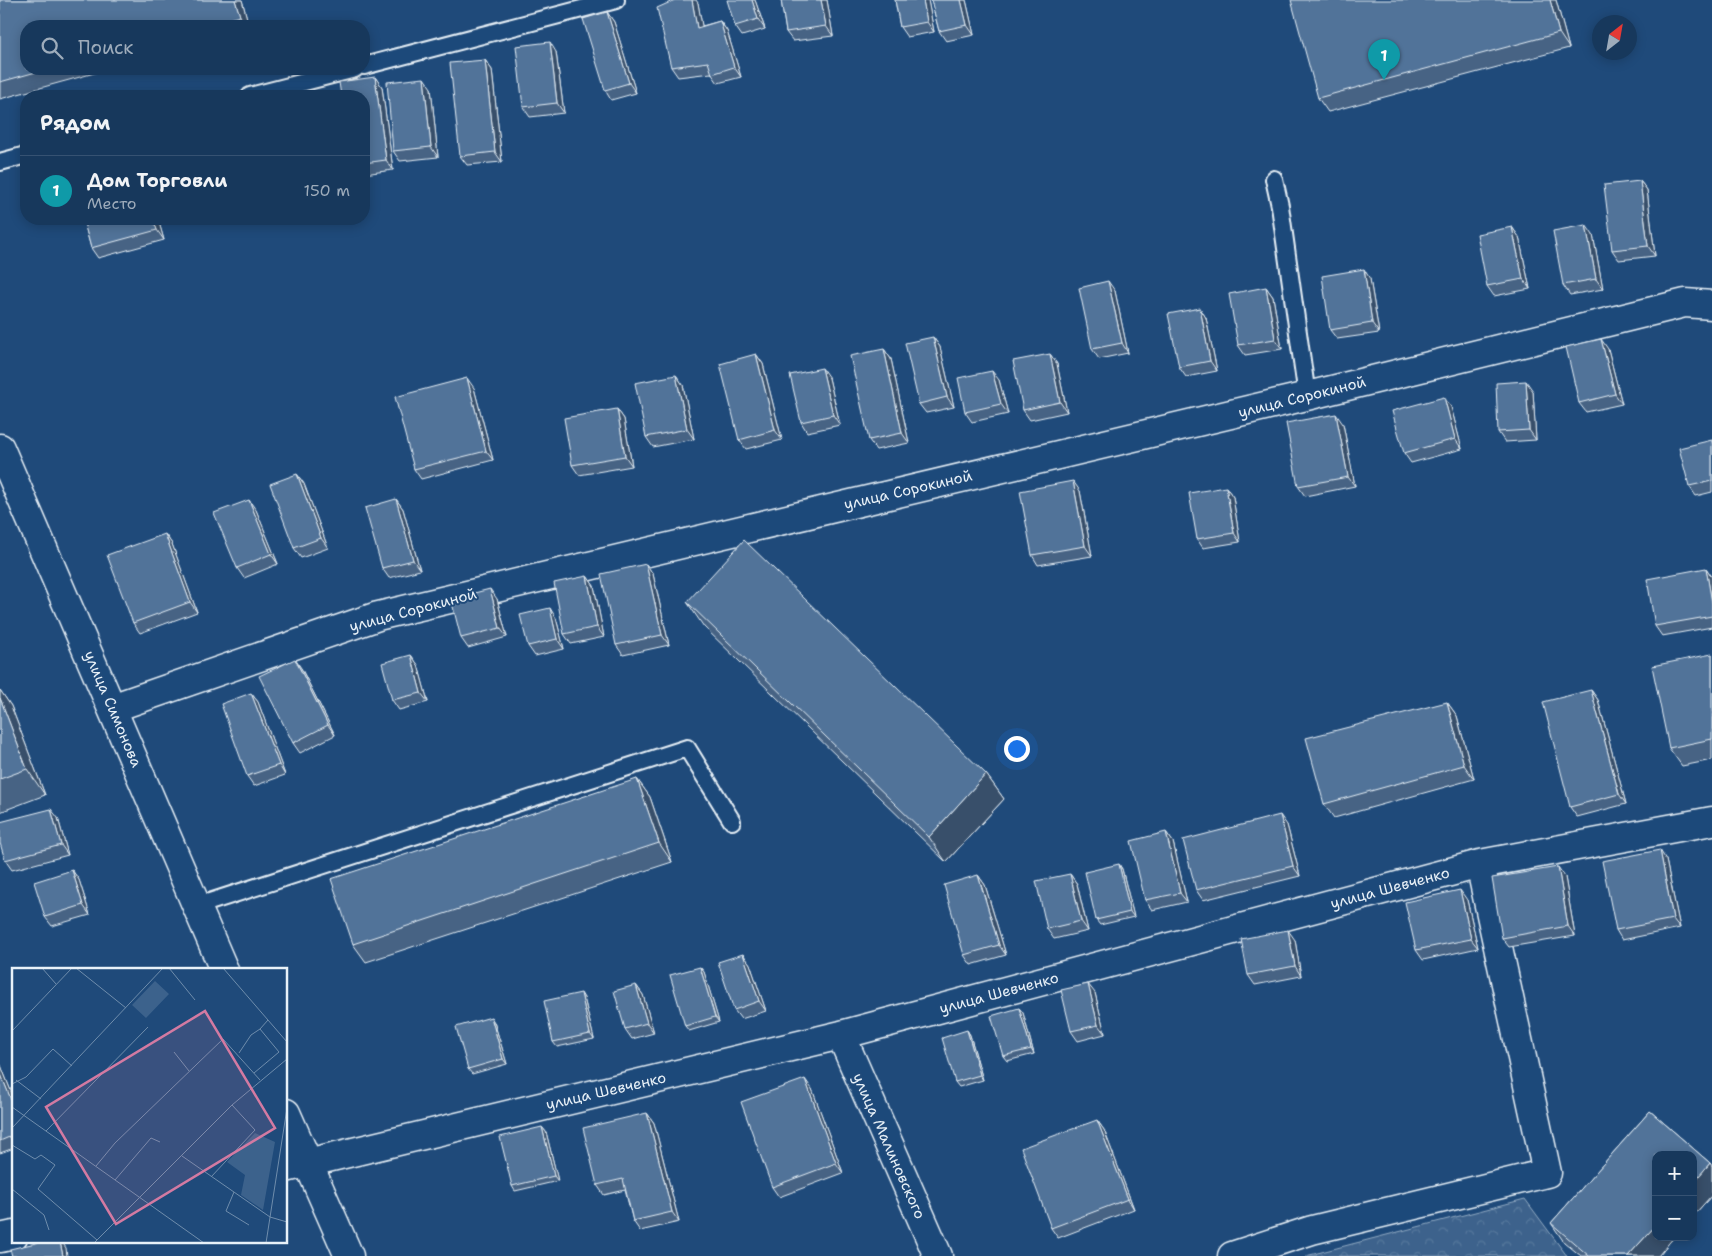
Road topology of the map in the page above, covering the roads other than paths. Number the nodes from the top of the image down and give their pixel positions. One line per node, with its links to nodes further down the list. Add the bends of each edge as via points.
1 (616, 0): 2 (lane)
2 (370, 64)
3 (331, 75): 4 (lane)
4 (273, 90)
5 (20, 157): 6 (lane)
6 (0, 162)
7 (1274, 179): 9 (lane)
8 (1712, 305): 9 (street, улица Сорокиной, via 1685,303)
9 (1307, 396): 11 (street, улица Сорокиной, via 378,616)
10 (0, 448): 11 (street, улица Симонова)
11 (112, 708): 15 (street, улица Симонова)
12 (1712, 820): 14 (street, улица Шевченко)
13 (732, 821): 15 (lane, via 687,748)
14 (1480, 864): 17 (street, улица Шевченко); 22 (street, via 1547,1172 1312,1230)
15 (197, 906): 16 (street, улица Симонова)
16 (223, 968)
17 (841, 1035): 19 (street, улица Шевченко); 21 (street, улица Малиновского)
18 (288, 1122): 19 (street)
19 (297, 1165): 20 (street)
20 (350, 1256)
21 (938, 1256)
22 (1232, 1256)

